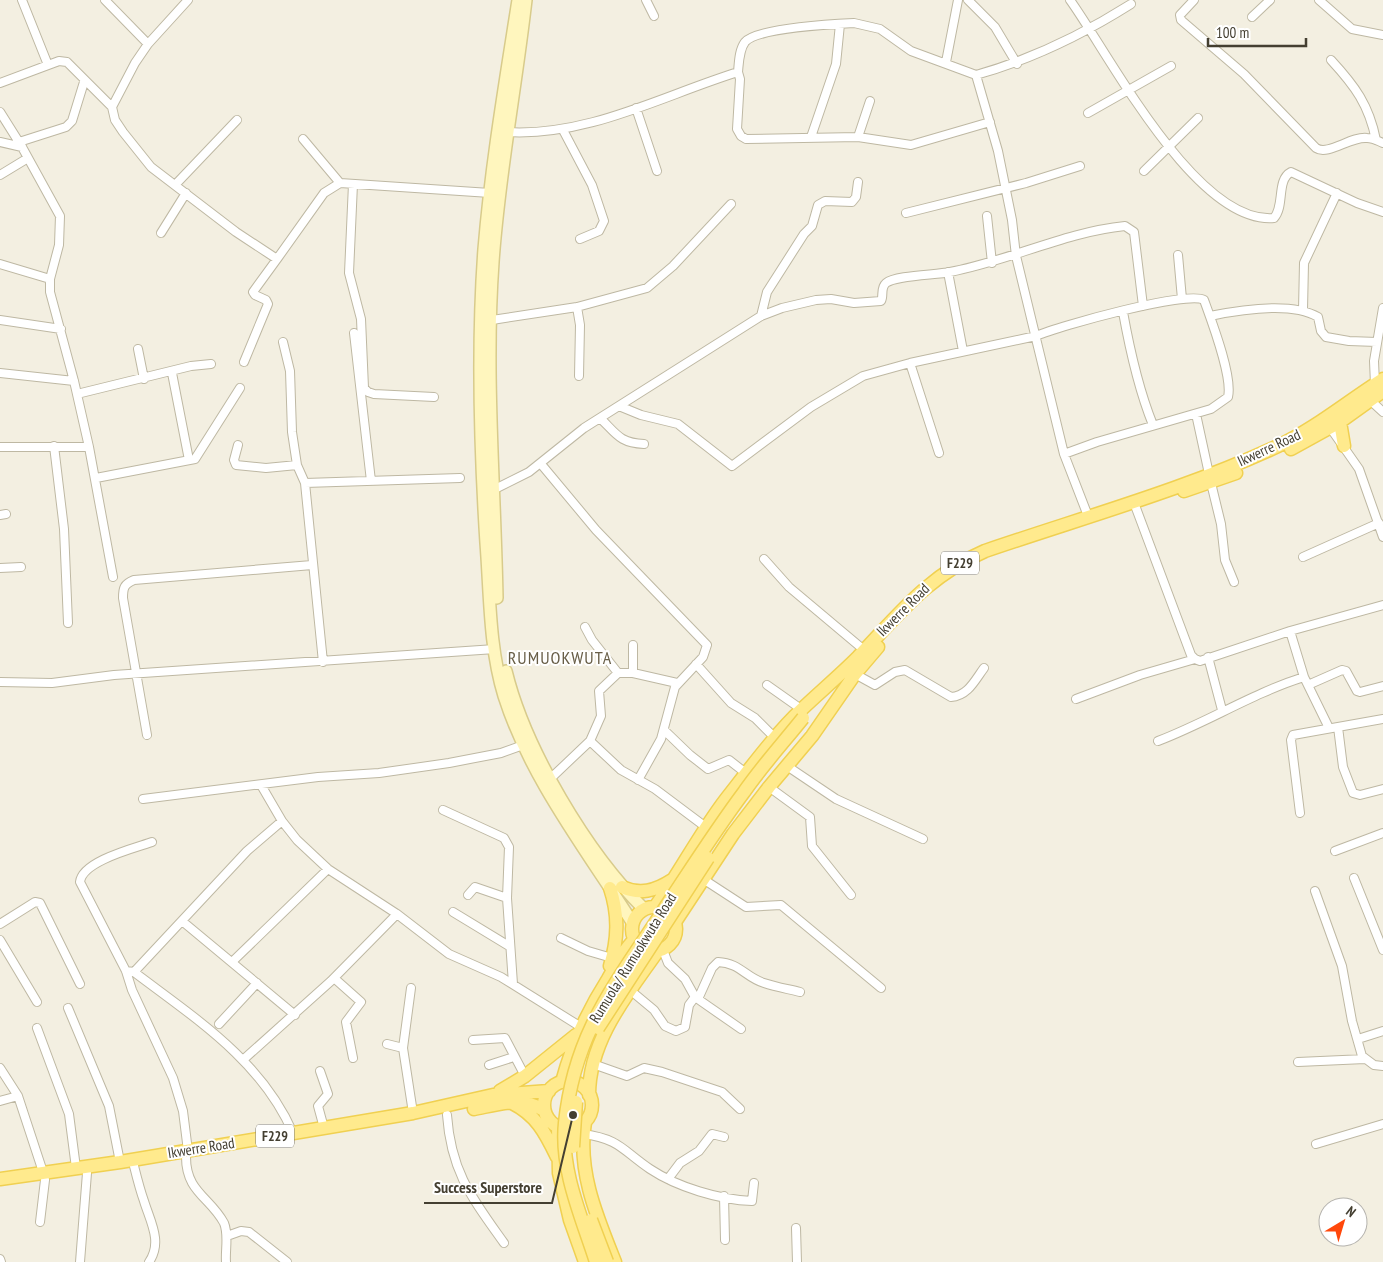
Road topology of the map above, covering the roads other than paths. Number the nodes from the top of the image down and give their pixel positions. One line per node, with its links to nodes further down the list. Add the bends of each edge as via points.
1 (22, 0): 23 (street)
2 (105, 0): 19 (street)
3 (188, 0): 19 (street)
4 (518, 0): 39 (main road)
5 (526, 0): 39 (main road)
6 (646, 0): 14 (street)
7 (958, 0): 21 (street)
8 (968, 0): 22 (street, via 995,27)
9 (1070, 0): 17 (street)
10 (1194, 0): 44 (street, via 1179,17 1181,20 1244,74 1316,148 1329,150 1356,139)
11 (1270, 0): 15 (street)
12 (1319, 0): 18 (street, via 1352,29)
13 (1131, 4): 17 (street)
14 (654, 16)
15 (1252, 17)
16 (840, 24): 21 (street, via 854,23 880,29 911,51); 25 (street, via 754,36 742,47); 40 (street, via 836,64)
17 (1089, 31): 22 (street); 29 (street)
18 (1383, 35)
19 (148, 44): 31 (street)
20 (1331, 60): 44 (street, via 1366,105)
21 (946, 62): 26 (street)
22 (1016, 64): 26 (street)
23 (48, 65): 27 (street, via 67,62); 28 (street)
24 (1171, 66): 29 (street)
25 (738, 72): 32 (street); 40 (street, via 738,129 741,136 746,139)
26 (976, 75): 37 (street)
27 (84, 82): 31 (street); 45 (street, via 74,116 66,127)
28 (0, 84)
29 (1129, 91): 34 (street); 46 (street)
30 (870, 102): 41 (street)
31 (112, 107): 55 (street, via 115,120 137,152)
32 (636, 108): 38 (street, via 607,120); 49 (street)
33 (0, 112): 45 (street)
34 (1088, 113)
35 (1198, 118): 46 (street)
36 (238, 120): 55 (street)
37 (990, 122): 41 (street, via 911,145); 56 (street)
38 (563, 130): 39 (street); 65 (street, via 592,185 604,221 599,231)
39 (502, 131): 58 (main road); 82 (main road, via 492,263)
40 (811, 137): 41 (street)
41 (858, 137)
42 (303, 139): 53 (street)
43 (0, 142): 45 (street)
44 (1380, 142)
45 (20, 144): 47 (street)
46 (1167, 146): 50 (street); 59 (street, via 1197,178 1230,205 1246,212 1270,218 1276,216 1285,178 1291,172)
47 (28, 158): 51 (street); 72 (street, via 60,216 59,245)
48 (1080, 166): 56 (street)
49 (657, 171)
50 (1144, 171)
51 (0, 175)
52 (858, 182): 79 (street, via 852,202 825,201 818,205 812,226 767,292)
53 (340, 183): 54 (street); 68 (street, via 324,193)
54 (354, 184): 58 (street); 102 (street, via 349,273 361,319 364,388 374,394)
55 (175, 185): 57 (street)
56 (1005, 187): 61 (street); 67 (street)
57 (186, 193): 64 (street); 68 (street)
58 (490, 193): 144 (main road, via 484,251 481,380 483,500)
59 (1338, 193): 62 (street); 77 (street, via 1304,264)
60 (731, 204): 75 (street, via 673,266 647,288)
61 (906, 212)
62 (1383, 212)
63 (987, 216): 69 (street)
64 (161, 233)
65 (580, 239)
66 (1178, 255): 73 (street)
67 (1016, 256): 69 (street); 74 (street, via 1108,228 1130,228 1134,232); 85 (street)
68 (277, 260): 91 (street, via 253,292 268,304)
69 (992, 263): 71 (street)
70 (0, 264): 72 (street)
71 (948, 272): 79 (street, via 886,283 881,301 816,300); 89 (street)
72 (50, 279): 83 (street, via 52,308)
73 (1182, 299): 74 (street); 80 (street, via 1200,297)
74 (1143, 306): 78 (street)
75 (577, 307): 82 (street); 96 (street)
76 (1383, 308): 87 (street)
77 (1303, 310): 80 (street, via 1239,311); 87 (street, via 1318,317 1326,337)
78 (1123, 312): 85 (street); 109 (street, via 1130,353)
79 (761, 316): 104 (street)
80 (1210, 316): 106 (street, via 1230,390 1223,402)
81 (0, 320): 83 (street)
82 (492, 320): 127 (main road, via 490,405)
83 (61, 330): 98 (street)
84 (354, 332): 125 (street)
85 (1036, 336): 89 (street); 118 (street)
86 (283, 342): 120 (street, via 290,371 290,420)
87 (1377, 345): 90 (street); 99 (street, via 1373,370)
88 (138, 349): 97 (street)
89 (963, 351): 92 (street)
90 (1383, 358)
91 (244, 362)
92 (910, 363): 104 (street, via 863,376 831,394 732,466 678,424); 117 (street)
93 (211, 364): 94 (street)
94 (172, 372): 97 (street); 119 (street)
95 (0, 373): 98 (street)
96 (580, 376)
97 (144, 379): 101 (street)
98 (74, 381): 101 (street)
99 (1380, 385): 103 (main road, Ikwerre Road / F229); 108 (main road, Ikwerre Road / F229)
100 (240, 388): 119 (street, via 200,453)
101 (77, 394): 116 (street)
102 (434, 397)
103 (1370, 400): 105 (street); 108 (main road, Ikwerre Road / F229)
104 (619, 406): 107 (street)
105 (1383, 412)
106 (1196, 414): 109 (street); 124 (street)
107 (600, 418): 112 (street, via 618,437); 121 (street)
108 (1332, 423): 110 (main road, Ikwerre Road / F229); 111 (main road); 124 (main road, Ikwerre Road / F229)
109 (1153, 425): 118 (street)
110 (1318, 436): 111 (main road); 124 (main road, Ikwerre Road / F229)
111 (1342, 443): 130 (street, via 1359,469)
112 (644, 444)
113 (238, 445): 120 (street, via 236,465 266,468)
114 (54, 446): 115 (street); 116 (street); 140 (street, via 64,529)
115 (0, 447)
116 (89, 448): 122 (street)
117 (939, 453)
118 (1064, 454): 129 (street)
119 (189, 460): 122 (street)
120 (297, 464): 126 (street)
121 (541, 464): 127 (street, via 517,480); 149 (street, via 596,530 704,640 707,648)
122 (96, 478): 137 (street)
123 (460, 478): 125 (street)
124 (1210, 478): 128 (main road, Ikwerre Road / F229); 129 (main road, Ikwerre Road / F229); 138 (street, via 1223,532 1225,560)
125 (371, 481): 126 (street)
126 (305, 483): 134 (street)
127 (495, 489): 173 (main road, via 501,644)
128 (1136, 508): 147 (street, via 1169,600); 153 (main road, Ikwerre Road / F229, via 964,569 937,586 914,608)
129 (1088, 516): 145 (main road, Ikwerre Road / F229, via 985,551 952,567 907,603)
130 (1379, 523): 131 (street); 132 (street)
131 (1383, 538)
132 (1303, 557)
133 (764, 559): 145 (street, via 789,587)
134 (312, 565): 148 (street); 154 (street, via 134,580 126,584 123,598)
135 (21, 567): 136 (street)
136 (0, 568)
137 (113, 577)
138 (1234, 582)
139 (1383, 605): 142 (street)
140 (68, 623)
141 (585, 626): 151 (street)
142 (1290, 631): 146 (street); 155 (street)
143 (633, 645): 152 (street)
144 (494, 650): 148 (street); 173 (main road, via 504,694)
145 (864, 650): 164 (main road, Ikwerre Road / F229, via 828,687)
146 (1208, 657): 147 (street); 163 (street)
147 (1195, 659): 162 (street)
148 (323, 662): 154 (street)
149 (696, 664): 157 (street); 170 (street, via 731,703 755,718)
150 (984, 668): 153 (street, via 971,687 951,697 905,670 895,672 875,685)
151 (618, 672): 152 (street); 171 (street, via 599,691 601,716)
152 (633, 673): 157 (street)
153 (855, 674): 161 (main road, Ikwerre Road / F229)
154 (136, 675): 156 (street, via 52,683); 169 (street)
155 (1304, 677): 159 (street); 163 (street)
156 (0, 682)
157 (678, 684): 168 (street)
158 (767, 685): 164 (street)
159 (1308, 685): 160 (street, via 1342,670 1346,671 1357,691); 167 (street)
160 (1383, 686)
161 (838, 697): 164 (main road); 174 (main road, Ikwerre Road / F229)
162 (1076, 699)
163 (1222, 710): 172 (street, via 1191,728)
164 (805, 717): 170 (main road); 288 (main road, Rumuola/ Rumuokwuta Road, bridge, via 712,836 603,1002 587,1032 574,1070 565,1124 565,1146 573,1194); 289 (main road, Rumuola/ Rumuokwuta Road, bridge, via 742,807 598,1028 581,1074 575,1104 573,1147 580,1188)
165 (1383, 719): 166 (street)
166 (1338, 727): 167 (street); 180 (street, via 1343,767 1353,794)
167 (1330, 728): 183 (street, via 1292,737)
168 (664, 730): 175 (street, via 708,769 729,760); 177 (street)
169 (147, 735)
170 (776, 739): 175 (main road)
171 (590, 741): 176 (street); 177 (street, via 621,770)
172 (1158, 741)
173 (527, 744): 176 (main road); 178 (street, via 449,764); 194 (main road, via 566,820)
174 (787, 766): 179 (main road, Ikwerre Road / F229); 187 (street, via 836,799)
175 (747, 774): 185 (main road)
176 (551, 778): 194 (main road)
177 (638, 780): 185 (street)
178 (261, 785): 181 (street); 184 (street)
179 (769, 787): 193 (main road, Ikwerre Road / F229); 197 (street, via 810,816 812,846)
180 (1383, 789)
181 (143, 799)
182 (443, 810): 198 (street, via 507,842)
183 (1300, 813)
184 (282, 821): 190 (street); 202 (street, via 247,851)
185 (707, 828): 191 (main road)
186 (1383, 833): 189 (street)
187 (924, 839)
188 (152, 842): 214 (street, via 112,856 89,868 80,879)
189 (1335, 851)
190 (328, 869): 201 (street); 213 (street)
191 (676, 877): 194 (main road, via 647,891); 199 (main road)
192 (1354, 878): 210 (street)
193 (703, 879): 204 (main road, Ikwerre Road / F229); 223 (street, via 746,907 781,905)
194 (616, 887): 199 (main road); 203 (main road); 212 (main road, via 617,929)
195 (1315, 891): 235 (street, via 1342,966)
196 (468, 895): 198 (street, via 476,887)
197 (850, 895)
198 (507, 898): 209 (street)
199 (650, 908): 203 (main road, via 637,914); 204 (main road, via 667,911)
200 (453, 912): 209 (street)
201 (397, 914): 215 (street); 219 (street, via 449,954)
202 (182, 921): 213 (street); 214 (street)
203 (632, 922): 208 (main road)
204 (675, 922): 211 (main road, via 673,940)
205 (0, 924): 218 (street, via 35,902 40,903)
206 (561, 938): 212 (street)
207 (0, 940): 227 (street)
208 (634, 940): 211 (main road, via 645,950); 220 (main road)
209 (509, 946): 219 (street)
210 (1383, 950)
211 (660, 951): 216 (street); 224 (main road)
212 (612, 958): 220 (main road)
213 (233, 961): 217 (street)
214 (130, 971): 240 (street); 268 (street, via 132,990 173,1078 183,1111)
215 (334, 978): 229 (street); 241 (street, via 362,1002 346,1022)
216 (685, 980): 222 (street); 226 (street)
217 (258, 983): 229 (street); 230 (street)
218 (80, 984)
219 (513, 984): 233 (street)
220 (604, 985): 233 (main road)
221 (411, 988): 238 (street)
222 (703, 988): 225 (street, via 718,962 732,962 764,983); 226 (street)
223 (881, 988)
224 (630, 990): 226 (street, via 654,1010 665,1026 676,1031 685,1027 689,1005); 244 (main road, via 603,1035)
225 (800, 992)
226 (696, 998): 232 (street)
227 (37, 1002)
228 (68, 1008): 270 (street, via 109,1106)
229 (295, 1015): 240 (street)
230 (219, 1024)
231 (37, 1028): 272 (street, via 69,1114)
232 (742, 1029)
233 (578, 1031): 249 (main road); 250 (main road)
234 (1383, 1031): 235 (street)
235 (1358, 1039): 242 (street)
236 (474, 1040): 239 (street, via 503,1037)
237 (387, 1044): 238 (street)
238 (403, 1048): 259 (street)
239 (514, 1057): 245 (street); 249 (street)
240 (244, 1058): 265 (street, via 278,1102)
241 (353, 1058)
242 (1365, 1059): 243 (street); 246 (street)
243 (1298, 1062)
244 (593, 1064): 253 (main road); 257 (street, via 628,1076 644,1068 662,1072 722,1092)
245 (489, 1065)
246 (1383, 1066)
247 (0, 1068): 254 (street)
248 (320, 1071): 263 (street, via 328,1094 318,1106)
249 (526, 1076): 252 (main road)
250 (562, 1082): 251 (main road); 253 (main road, via 577,1083)
251 (549, 1091): 252 (main road, Ikwerre Road / F229); 258 (main road)
252 (493, 1095): 259 (main road, Ikwerre Road / F229)
253 (589, 1095): 264 (main road, via 592,1108)
254 (18, 1096): 255 (street); 273 (street)
255 (0, 1102)
256 (509, 1102): 258 (main road, Ikwerre Road / F229, via 528,1102); 260 (main road, Ikwerre Road / F229); 269 (main road, via 537,1120)
257 (740, 1109)
258 (544, 1110): 262 (main road)
259 (413, 1113): 263 (main road, Ikwerre Road / F229)
260 (446, 1115): 268 (main road, Ikwerre Road / F229); 282 (street, via 448,1139 462,1183)
261 (1383, 1124): 267 (street)
262 (558, 1127): 264 (main road); 269 (main road)
263 (324, 1128): 265 (main road, Ikwerre Road / F229)
264 (584, 1128): 274 (street, via 611,1140); 290 (main road, via 583,1160 589,1189)
265 (293, 1133): 268 (main road, Ikwerre Road / F229)
266 (724, 1137): 274 (street, via 712,1134 699,1151 680,1163)
267 (1316, 1144)
268 (187, 1154): 270 (main road, Ikwerre Road / F229); 271 (main road, Ikwerre Road / F229); 280 (street, via 186,1169 190,1182 223,1222)
269 (558, 1160): 287 (main road, via 570,1220)
270 (120, 1162): 272 (main road, Ikwerre Road / F229)
271 (134, 1166): 272 (main road, Ikwerre Road / F229); 284 (street, via 154,1227 155,1244)
272 (82, 1171): 273 (main road, Ikwerre Road / F229); 283 (street)
273 (44, 1176): 275 (main road, Ikwerre Road / F229); 278 (street)
274 (668, 1179): 277 (street, via 679,1186)
275 (0, 1183)
276 (754, 1183): 277 (street, via 752,1201)
277 (724, 1196): 281 (street)
278 (40, 1222)
279 (796, 1228): 291 (street)
280 (226, 1236): 285 (street); 286 (street, via 249,1232)
281 (725, 1240)
282 (504, 1242)
283 (80, 1262)
284 (149, 1262)
285 (226, 1262)
286 (287, 1262)
287 (585, 1262)
288 (596, 1262)
289 (607, 1262)
290 (615, 1262)
291 (797, 1262)

